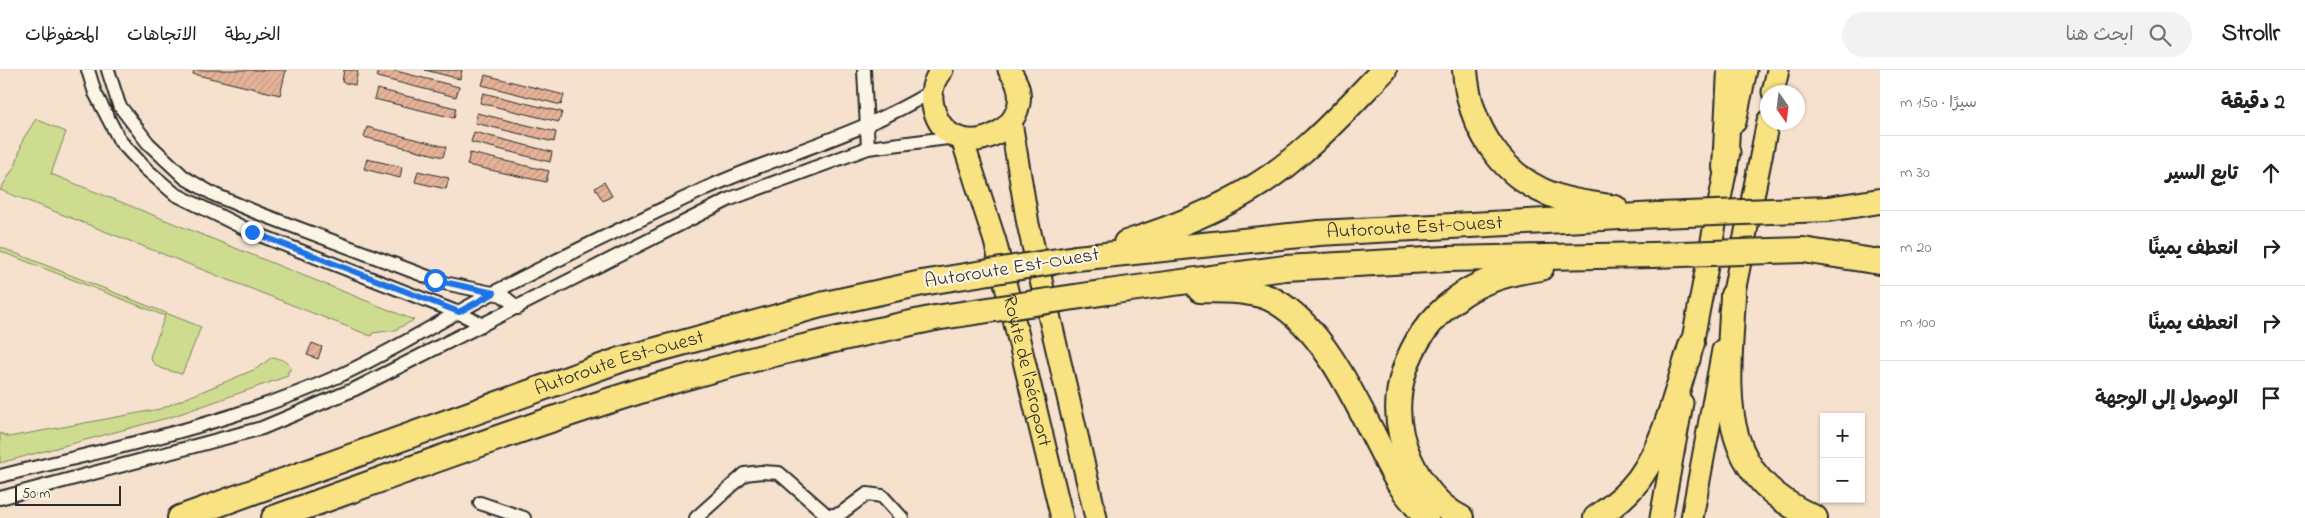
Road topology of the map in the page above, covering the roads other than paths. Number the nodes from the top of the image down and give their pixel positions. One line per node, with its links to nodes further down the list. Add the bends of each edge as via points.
1 (88, 70): 31 (street, via 95,93 120,141 175,194 252,232)
2 (108, 70): 28 (street, via 119,105 148,143 185,178 258,213 435,280)
3 (864, 70): 13 (street)
4 (1009, 70): 12 (highway, via 1017,83 1019,97)
5 (1384, 70): 25 (highway, via 1295,156 1252,188 1191,221)
6 (1465, 70): 21 (highway, via 1467,92 1476,123 1496,155 1511,171 1554,196)
7 (1730, 70): 17 (highway)
8 (1746, 70): 17 (highway)
9 (1778, 70): 11 (highway)
10 (933, 80): 13 (street, via 905,108); 15 (highway, via 934,113 943,127)
11 (1775, 85)
12 (1011, 122): 15 (highway, via 990,138 976,141); 37 (highway, via 1028,224)
13 (866, 126): 16 (street); 28 (street, via 720,182)
14 (1766, 130): 29 (highway)
15 (959, 138): 16 (street); 43 (highway, Route de l'aéroport, via 995,241)
16 (868, 148): 30 (street, via 730,199)
17 (1725, 168): 33 (highway)
18 (1880, 201): 20 (highway)
19 (1880, 207): 20 (highway, Autoroute Est-Ouest)
20 (1828, 209): 21 (highway, Autoroute Est-Ouest, bridge)
21 (1658, 214): 25 (highway, Autoroute Est-Ouest, via 1319,233)
22 (1880, 248): 23 (highway, Autoroute Est-Ouest)
23 (1803, 250): 24 (highway, Autoroute Est-Ouest, bridge); 26 (highway)
24 (1652, 255): 27 (highway, Autoroute Est-Ouest, via 1446,259 1285,268); 45 (highway, via 1523,271 1490,280 1457,298 1432,320 1416,342 1404,369 1398,396 1399,425 1405,449 1433,498)
25 (1076, 258): 38 (highway, Autoroute Est-Ouest, bridge, via 922,283 812,307 623,358)
26 (1880, 262)
27 (1108, 292): 39 (highway, Autoroute Est-Ouest, bridge, via 935,318 758,358 654,387 496,438); 44 (highway, via 1187,289 1244,292 1274,300 1300,320 1322,344 1399,483)
28 (494, 293): 30 (street, via 502,295); 31 (street)
29 (1733, 295): 48 (highway); 49 (highway, via 1728,399 1738,445 1750,467 1768,488)
30 (518, 308): 32 (street)
31 (459, 312): 32 (street); 34 (street, via 341,375 263,405 210,422)
32 (483, 325): 35 (street, via 355,389 262,428)
33 (1692, 343): 46 (highway, via 1656,451 1638,480 1619,501); 47 (highway)
34 (0, 476)
35 (0, 498)
36 (480, 503): 40 (street)
37 (1095, 512)
38 (180, 518)
39 (274, 518)
40 (524, 518)
41 (696, 518): 42 (street, via 745,474 762,472 779,473 828,516 840,514 866,494 882,496)
42 (902, 518)
43 (1062, 518)
44 (1426, 518)
45 (1461, 518)
46 (1596, 518)
47 (1661, 518)
48 (1692, 518)
49 (1815, 518)

